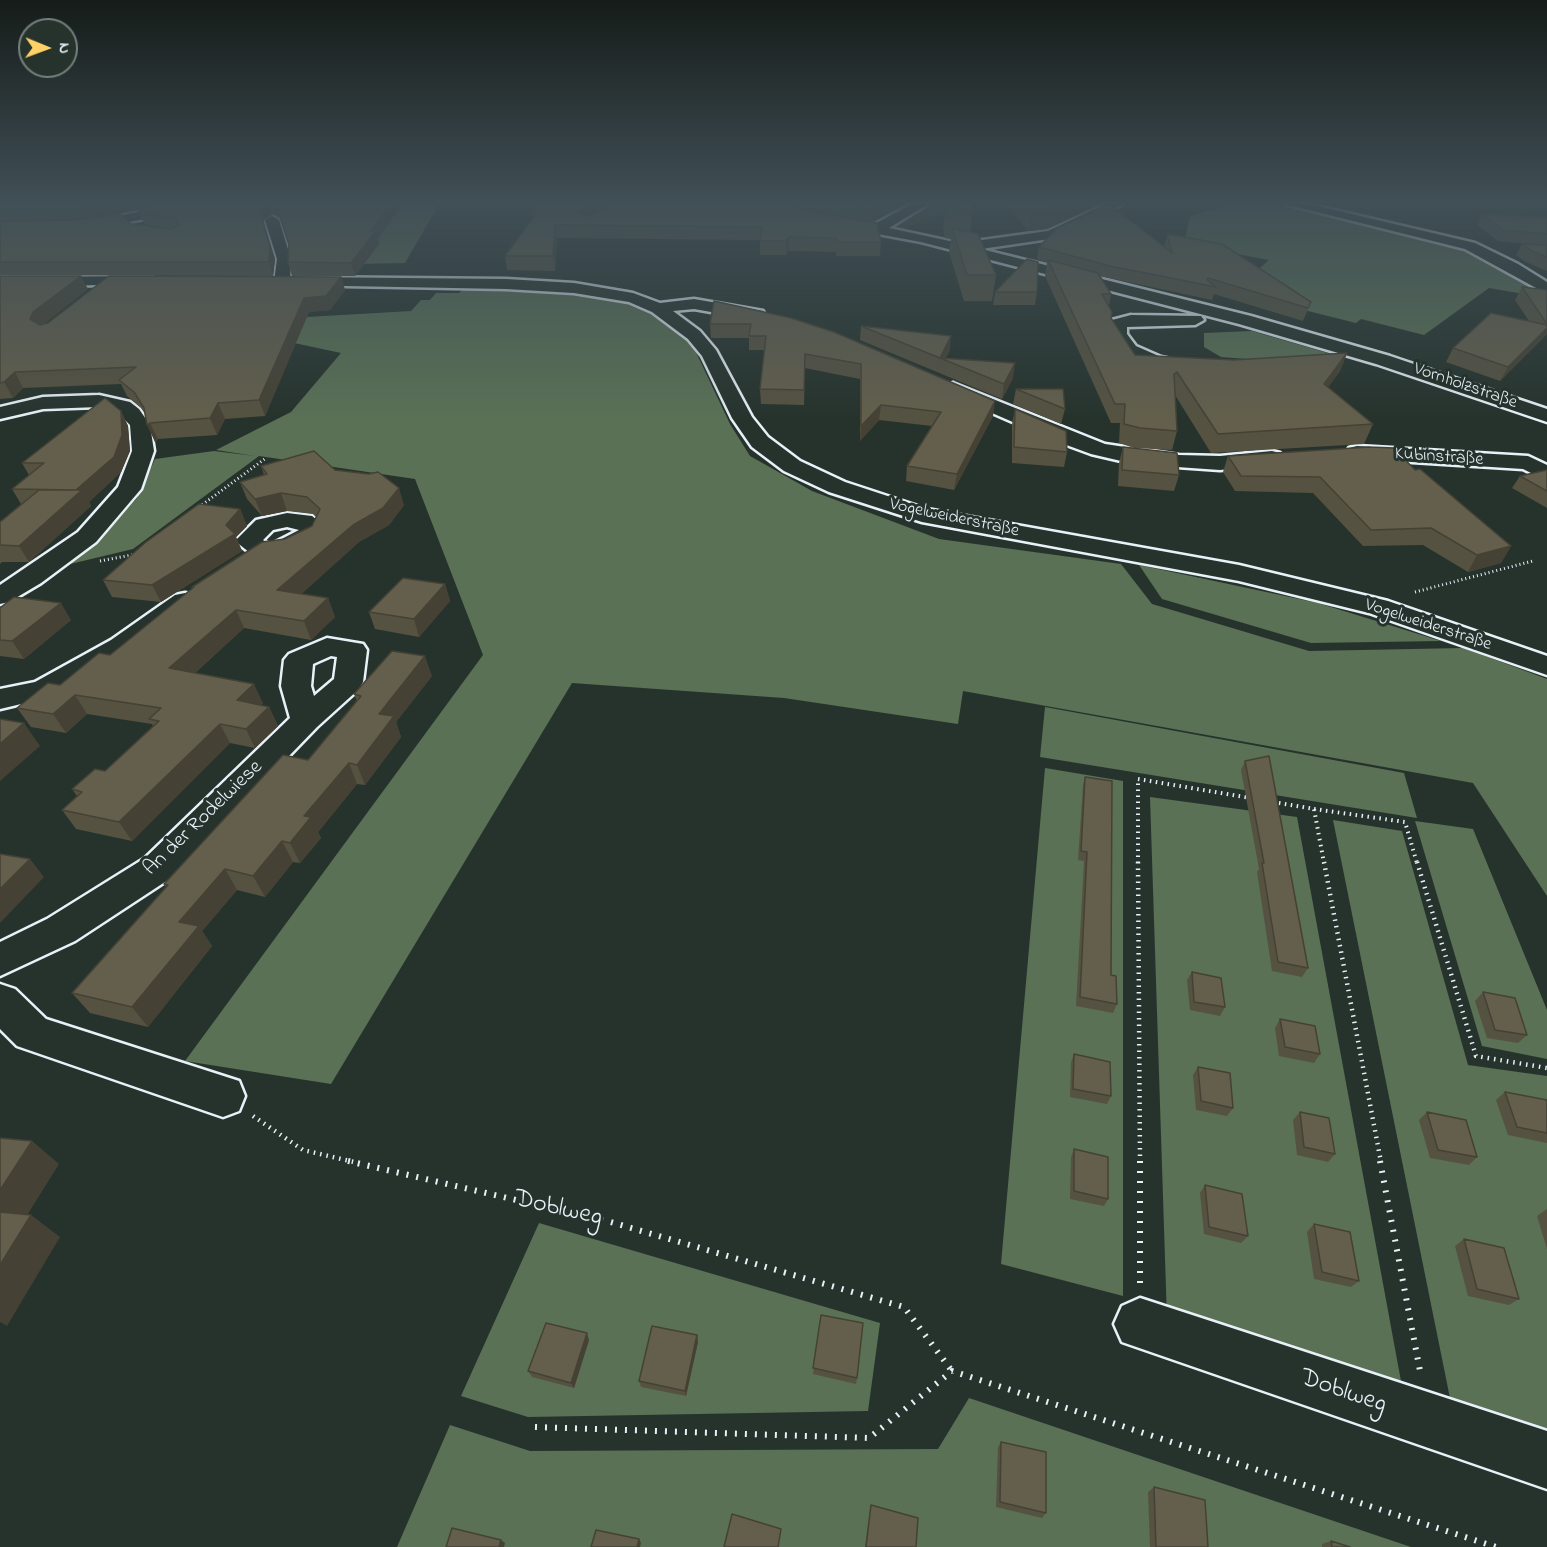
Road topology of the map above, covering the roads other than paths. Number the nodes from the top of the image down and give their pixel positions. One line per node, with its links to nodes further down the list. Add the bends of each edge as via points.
1 (283, 276): 8 (street)
2 (1074, 276): 13 (street, Vornholzstraße)
3 (1527, 276): 9 (street)
4 (112, 280): 5 (street); 6 (street); 10 (street)
5 (169, 281)
6 (0, 282)
7 (260, 282): 8 (street, Vogelweiderstraße)
8 (282, 282): 11 (street, Vogelweiderstraße, via 574,288 615,294)
9 (1547, 289)
10 (94, 295)
11 (658, 308): 12 (street, via 708,305); 25 (street, Vogelweiderstraße, via 694,335 710,354 742,418 760,442 792,466 837,487 922,515 1239,573 1378,607)
12 (777, 320)
13 (1245, 320): 14 (street, Vornholzstraße); 16 (street, Vornholzstraße, via 1131,320 1118,324 1118,334 1130,350 1156,362)
14 (1383, 360): 15 (street, Vornholzstraße); 19 (street, Vornholzstraße)
15 (1336, 363)
16 (1199, 368)
17 (939, 383): 21 (street, via 1069,438 1134,457 1220,463)
18 (0, 413): 24 (street, via 43,403 99,401 123,406 140,425 143,451 129,489 87,537)
19 (1547, 416)
20 (1340, 454): 22 (street, Kubinstraße)
21 (1296, 456)
22 (1541, 466)
23 (205, 588): 26 (street, via 121,646 44,689)
24 (0, 596)
25 (1547, 666)
26 (0, 698)
27 (306, 720): 28 (street, An der Rodelwiese, via 158,868 61,930)
28 (0, 960)
29 (0, 1002): 30 (street, via 32,1033)
30 (223, 1096)
31 (1140, 1324): 32 (street, Doblweg)
32 (1547, 1460)

